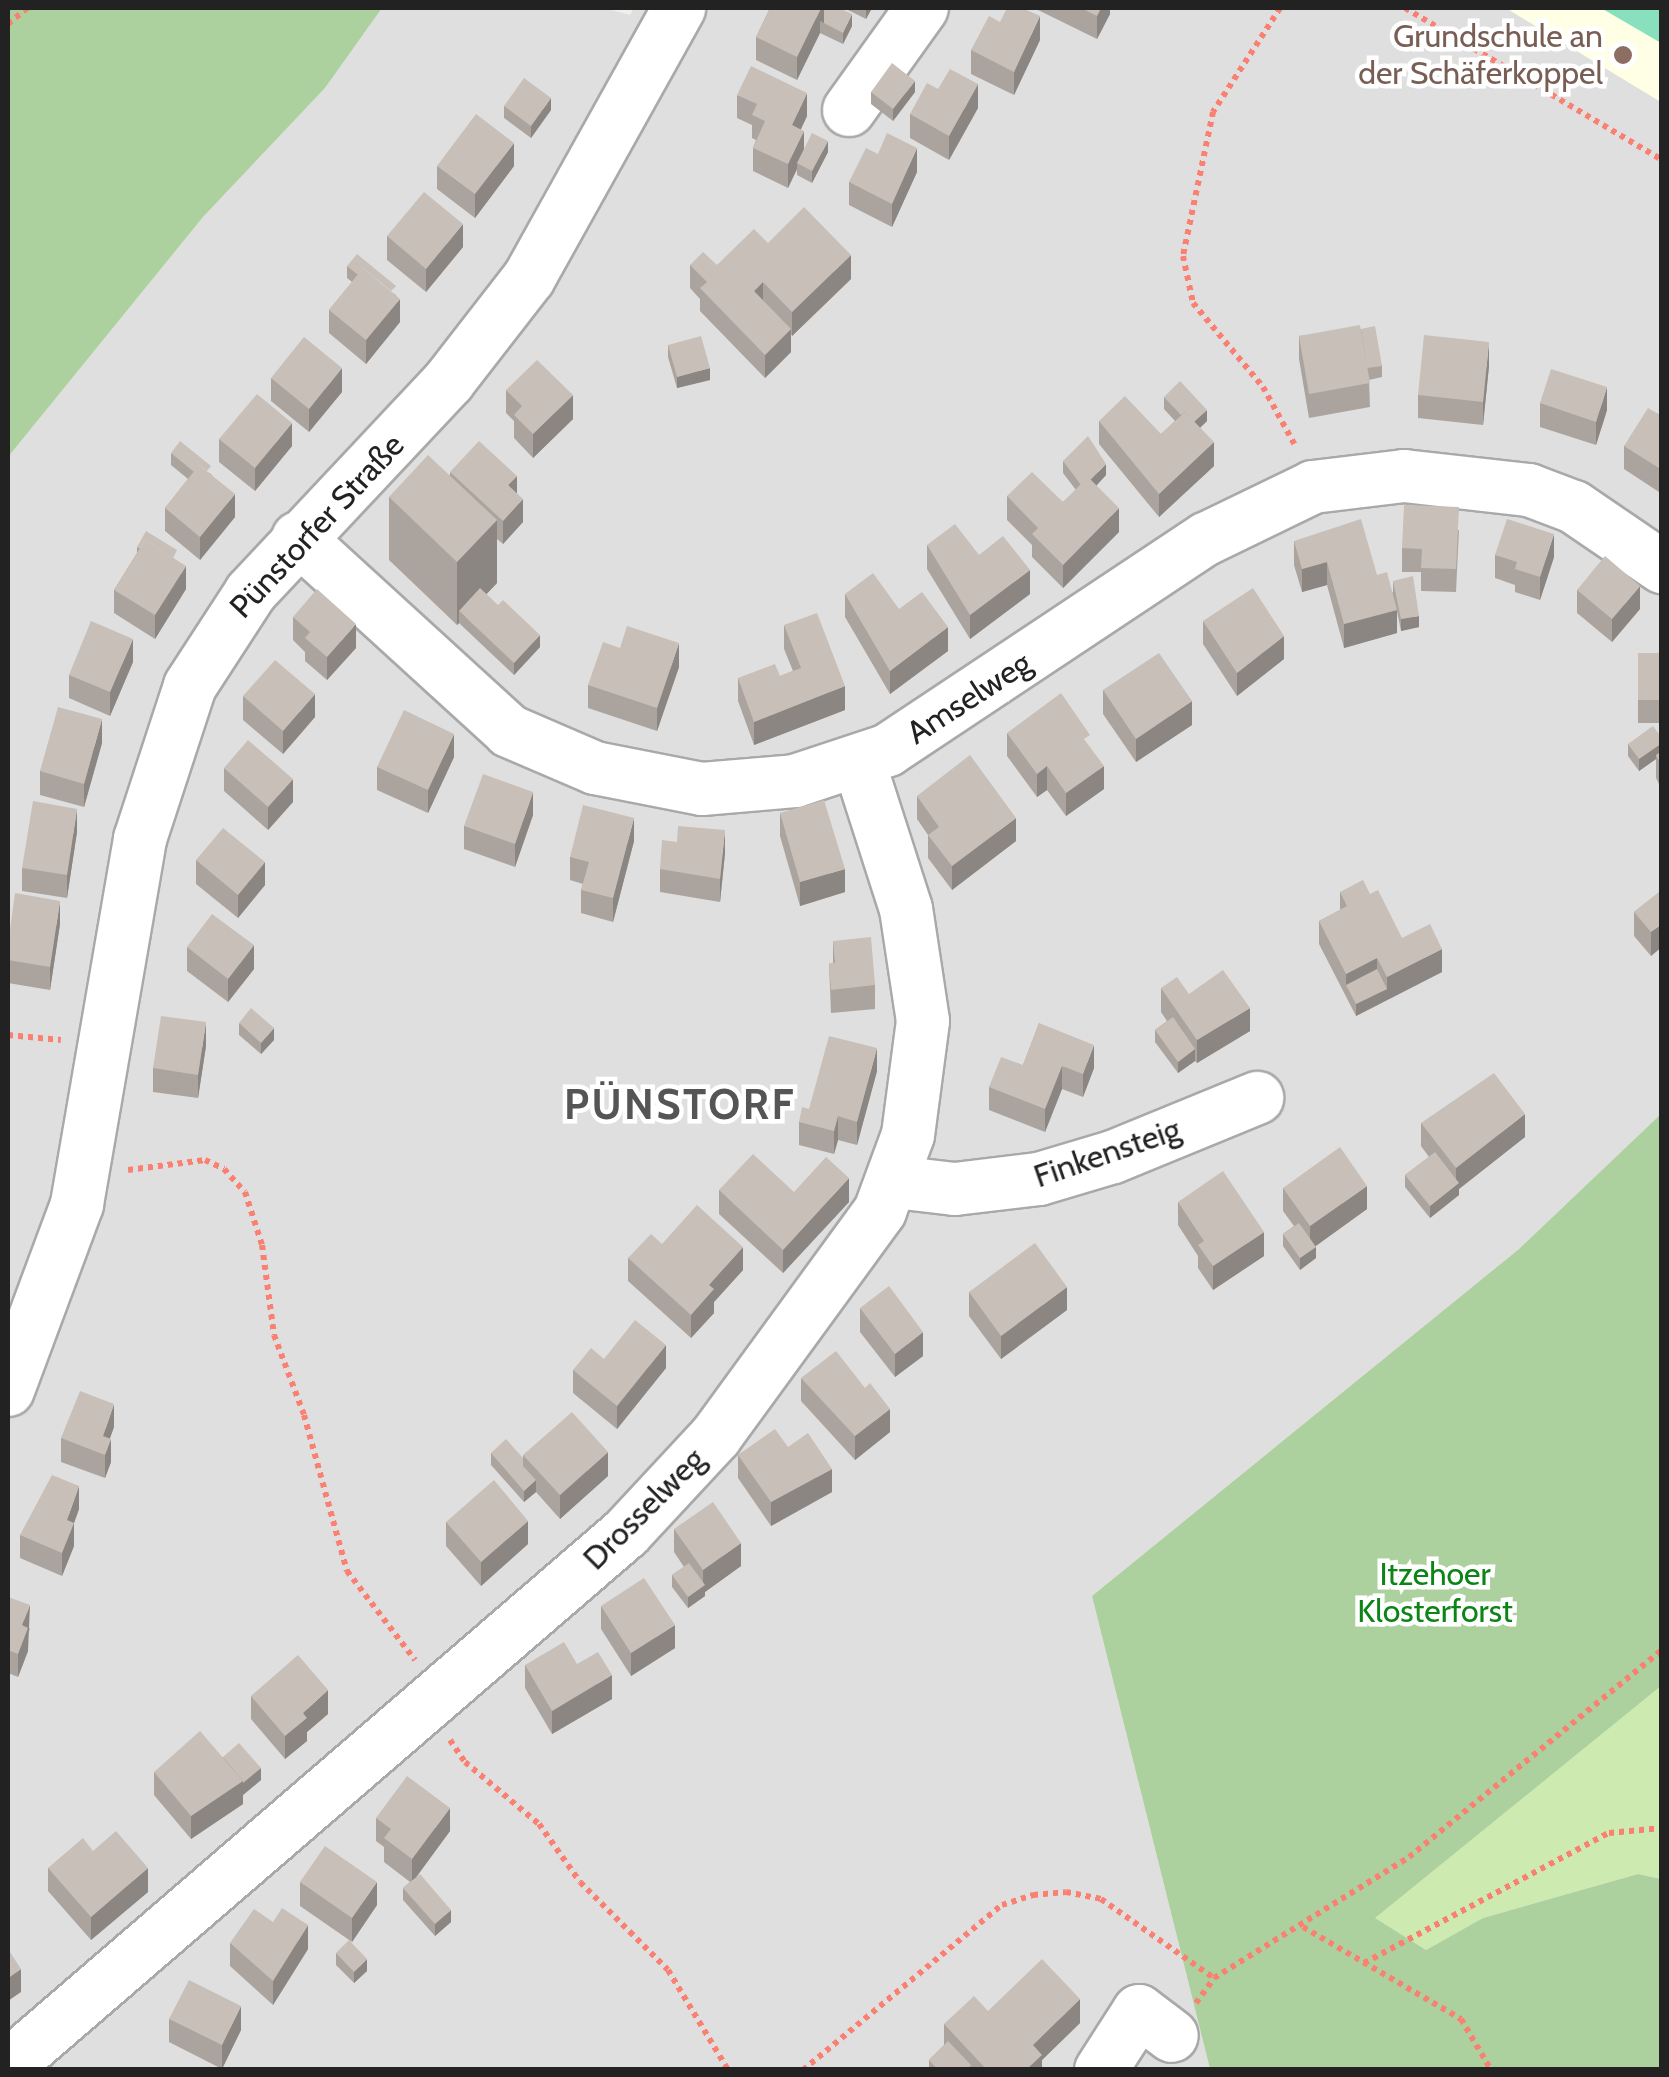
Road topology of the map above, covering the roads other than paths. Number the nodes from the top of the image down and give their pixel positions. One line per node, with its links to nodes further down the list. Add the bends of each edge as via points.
1 (679, 8): 4 (street, Pünstorfer Straße, via 530,278 448,381)
2 (922, 8): 3 (street)
3 (848, 110)
4 (298, 538): 6 (street, Amselweg, via 482,710 552,752 618,774 702,789 795,781); 9 (street, Pünstorfer Straße, via 228,621 174,720 140,838 89,1156 62,1253)
5 (1662, 567): 6 (street, Amselweg, via 1574,506 1528,490 1404,476 1313,488 1206,540 916,734)
6 (858, 762): 8 (street, Drosselweg, via 906,909 922,988 921,1070)
7 (1256, 1098): 8 (street, Finkensteig, via 1039,1180 955,1189)
8 (895, 1182): 11 (street, Drosselweg, via 824,1293 699,1456 606,1552)
9 (8, 1390)
10 (1172, 2036): 12 (street, via 1139,2012)
11 (8, 2066)
12 (1102, 2070)

